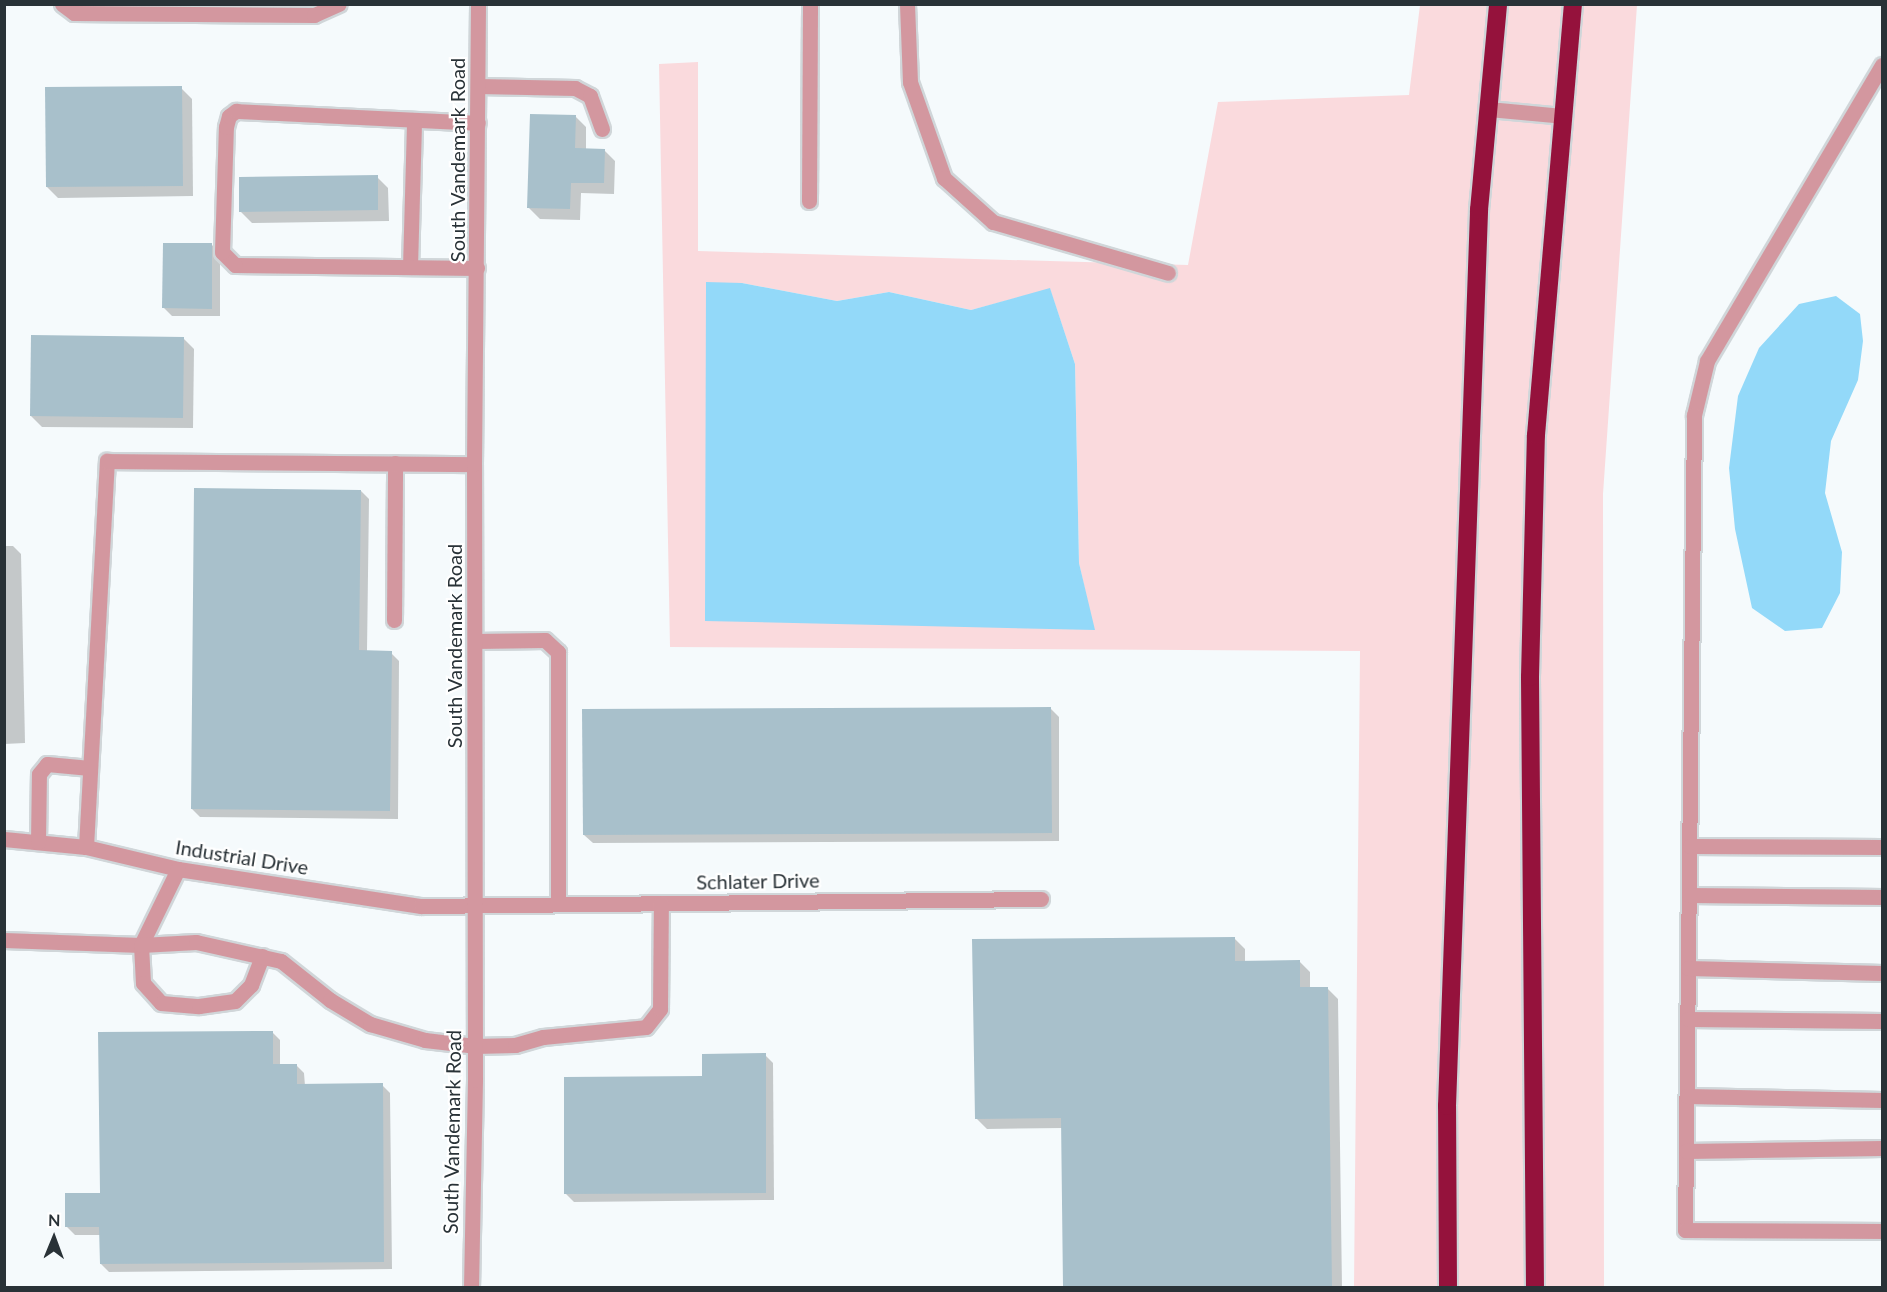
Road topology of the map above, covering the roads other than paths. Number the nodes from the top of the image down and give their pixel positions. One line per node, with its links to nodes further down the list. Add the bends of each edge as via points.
1 (62, 4): 2 (street, via 74,13 314,15)
2 (339, 4)
3 (478, 4): 9 (street, South Vandemark Road)
4 (810, 4): 15 (street)
5 (907, 4): 18 (street, via 910,82 944,178 993,222)
6 (1498, 4): 10 (highway)
7 (1572, 4): 11 (highway)
8 (1882, 65): 26 (street, via 1704,372 1694,415)
9 (478, 86): 13 (street, South Vandemark Road); 14 (street, via 575,88 590,96)
10 (1488, 109): 11 (street); 50 (highway, via 1479,210 1447,1106)
11 (1563, 116): 51 (highway, via 1536,435 1531,620)
12 (414, 120): 13 (street); 16 (street); 16 (street, via 236,111 229,116 226,127 222,252 235,265)
13 (478, 123): 17 (street, South Vandemark Road)
14 (602, 129)
15 (809, 201)
16 (410, 267): 17 (street)
17 (477, 268): 20 (street, South Vandemark Road)
18 (1168, 273)
19 (395, 464): 20 (street); 21 (street); 23 (street, via 107,461)
20 (474, 464): 22 (street, South Vandemark Road)
21 (394, 620)
22 (475, 641): 34 (street, via 545,640 558,652); 35 (street, South Vandemark Road)
23 (90, 768): 25 (street, via 47,764 39,774); 27 (street)
24 (4, 839): 25 (street, Industrial Drive)
25 (38, 842): 27 (street, Industrial Drive)
26 (1690, 846): 28 (street); 30 (street)
27 (86, 847): 29 (street, Industrial Drive)
28 (1882, 847)
29 (178, 869): 35 (street, Industrial Drive, via 421,906); 37 (street)
30 (1689, 896): 31 (street); 39 (street)
31 (1882, 897)
32 (1041, 899): 33 (street, Schlater Drive)
33 (661, 903): 34 (street, Schlater Drive); 43 (street, via 660,1009 646,1027 543,1037 515,1045)
34 (558, 904): 35 (street, Schlater Drive)
35 (475, 905): 43 (street, South Vandemark Road)
36 (4, 940): 37 (street)
37 (141, 945): 38 (street, via 196,942); 38 (street, via 143,983 162,1003 199,1006 235,1001 251,985)
38 (262, 956): 43 (street, via 281,961 330,1000 370,1024 425,1040)
39 (1688, 968): 40 (street); 41 (street)
40 (1882, 973)
41 (1688, 1019): 42 (street); 44 (street)
42 (1882, 1021)
43 (475, 1046): 49 (street, South Vandemark Road)
44 (1687, 1096): 45 (street); 47 (street)
45 (1882, 1100)
46 (1882, 1148): 47 (street)
47 (1686, 1151): 48 (street, via 1685,1230)
48 (1882, 1231)
49 (471, 1287)
50 (1448, 1287)
51 (1535, 1287)

